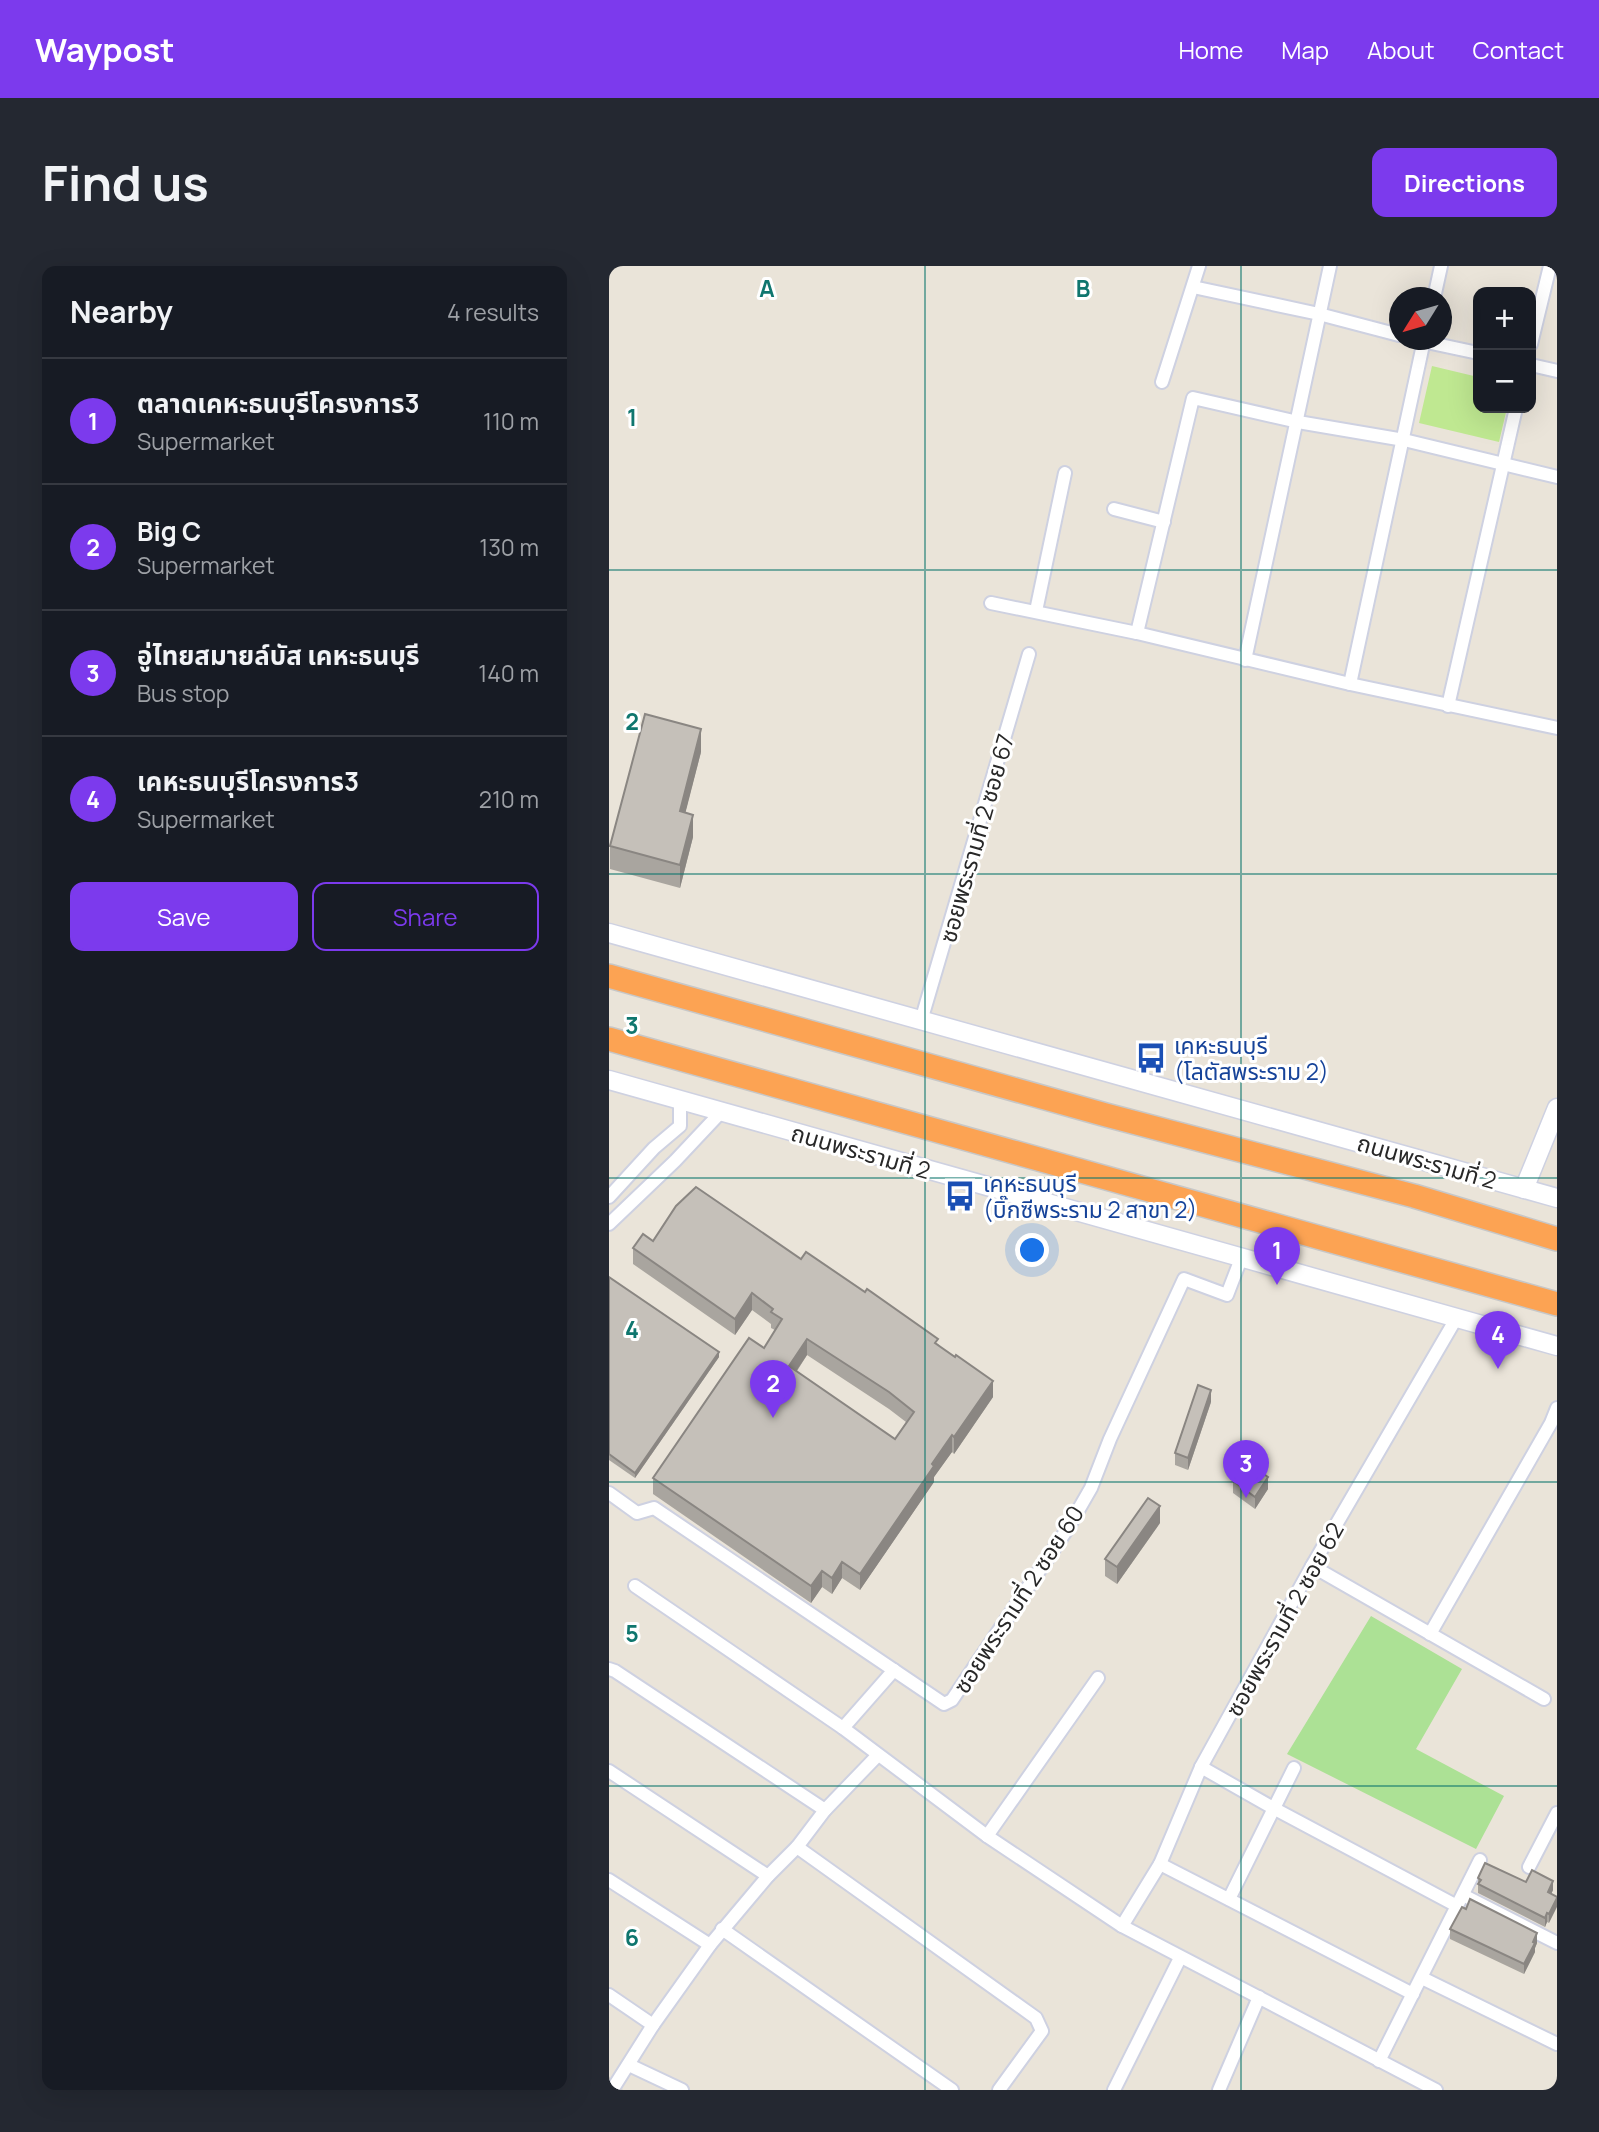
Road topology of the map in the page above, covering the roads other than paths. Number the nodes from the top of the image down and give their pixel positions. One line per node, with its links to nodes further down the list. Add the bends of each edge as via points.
1 (1199, 266): 5 (street)
2 (1330, 266): 7 (street)
3 (1441, 266): 6 (street)
4 (1550, 266): 8 (street)
5 (1193, 287): 7 (street); 15 (street)
6 (1436, 287)
7 (1319, 314): 9 (street); 17 (street)
8 (1536, 323)
9 (1389, 332)
10 (1452, 348): 12 (street)
11 (1420, 350): 18 (street)
12 (1473, 353)
13 (1536, 366): 14 (street)
14 (1557, 371)
15 (1162, 382)
16 (1515, 413): 19 (street)
17 (1298, 422): 18 (street); 23 (street, via 1193,398); 28 (street)
18 (1404, 440): 19 (street); 29 (street)
19 (1503, 464): 21 (street); 30 (street)
20 (1065, 473): 25 (street)
21 (1557, 477)
22 (1114, 509): 23 (street)
23 (1164, 522): 26 (street)
24 (991, 603): 25 (street)
25 (1036, 611): 26 (street)
26 (1136, 634): 28 (street)
27 (1029, 654): 34 (street, ซอยพระรามที่ 2 ซอย 67)
28 (1245, 660): 29 (street)
29 (1350, 684): 30 (street)
30 (1448, 706): 31 (street)
31 (1557, 727)
32 (609, 933): 34 (main road, ถนนพระรามที่ 2)
33 (609, 976): 44 (highway, ถนนพระรามที่ 2)
34 (921, 1021): 40 (main road, ถนนพระรามที่ 2)
35 (609, 1039): 46 (highway, ถนนพระรามที่ 2)
36 (609, 1080): 37 (main road, ถนนพระรามที่ 2)
37 (680, 1099): 39 (main road, ถนนพระรามที่ 2); 41 (street, via 680,1126)
38 (1557, 1108): 40 (main road)
39 (722, 1111): 43 (street); 45 (main road, ถนนพระรามที่ 2)
40 (1524, 1189): 42 (main road, ถนนพระรามที่ 2)
41 (609, 1197)
42 (1557, 1198)
43 (609, 1224)
44 (1557, 1239)
45 (1243, 1256): 47 (main road, ถนนพระรามที่ 2); 55 (street, ซอยพระรามที่ 2 ซอย 60, via 1227,1295 1184,1279 1091,1488 952,1700 939,1702)
46 (1557, 1304)
47 (1457, 1317): 48 (main road, ถนนพระรามที่ 2); 51 (street, ซอยพระรามที่ 2 ซอย 62)
48 (1557, 1346)
49 (1557, 1408): 53 (street)
50 (609, 1493): 55 (street, ซอยพระรามที่ 2 ซอย 60, via 637,1513 654,1508)
51 (1312, 1566): 53 (street); 60 (street, ซอยพระรามที่ 2 ซอย 62)
52 (635, 1586): 58 (street)
53 (1430, 1634): 57 (street)
54 (609, 1669): 64 (street)
55 (894, 1670): 58 (street)
56 (1098, 1678): 66 (street)
57 (1544, 1699)
58 (843, 1728): 59 (street)
59 (878, 1755): 64 (street); 66 (street)
60 (1201, 1767): 63 (street); 69 (street, ซอยพระรามที่ 2 ซอย 62)
61 (1294, 1768): 63 (street)
62 (609, 1770): 71 (street)
63 (1275, 1809): 73 (street); 74 (street)
64 (825, 1810): 67 (street)
65 (1557, 1813): 70 (street)
66 (987, 1836): 75 (street)
67 (797, 1847): 71 (street); 91 (street, via 1036,2018 1042,2031)
68 (1480, 1860): 74 (street)
69 (1160, 1864): 73 (street); 75 (street, ซอยพระรามที่ 2 ซอย 62)
70 (1529, 1867)
71 (768, 1876): 76 (street)
72 (609, 1880): 78 (street)
73 (1229, 1899): 81 (street)
74 (1460, 1901): 77 (street); 80 (street)
75 (1122, 1926): 79 (street)
76 (722, 1929): 78 (street); 90 (street)
77 (1557, 1943)
78 (710, 1945): 84 (street)
79 (1180, 1958): 83 (street); 92 (street)
80 (1422, 1978): 81 (street); 85 (street)
81 (1413, 1994): 86 (street)
82 (609, 1995): 84 (street)
83 (1259, 1997): 86 (street); 93 (street)
84 (653, 2025): 87 (street)
85 (1557, 2044)
86 (1379, 2061): 94 (street)
87 (629, 2065): 88 (street); 89 (street)
88 (612, 2090)
89 (682, 2090)
90 (952, 2090)
91 (999, 2090)
92 (1114, 2090)
93 (1219, 2090)
94 (1436, 2090)

